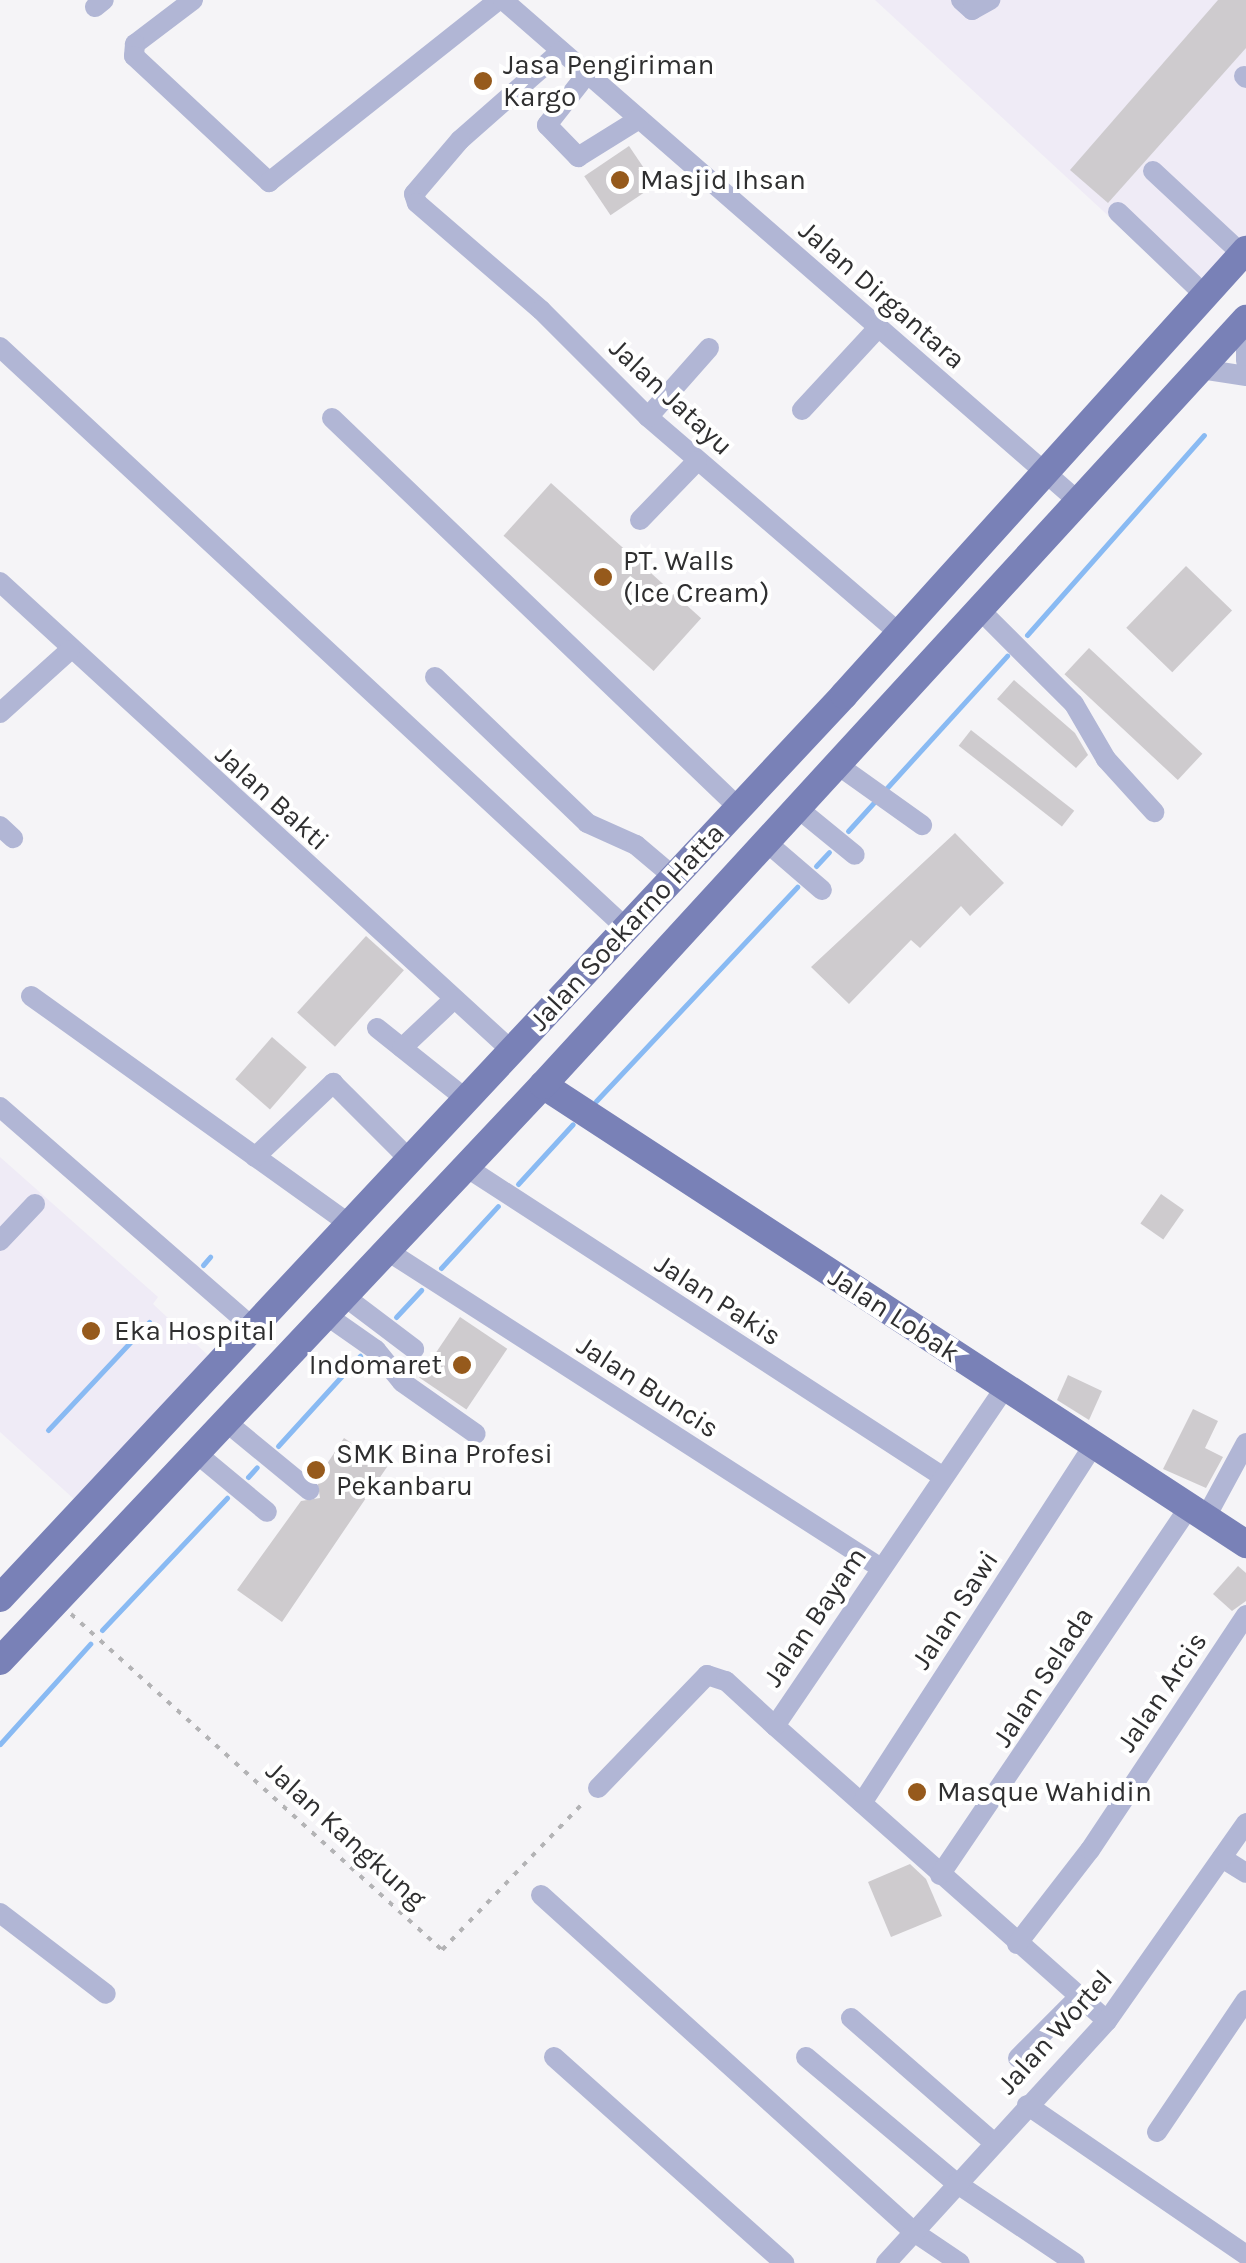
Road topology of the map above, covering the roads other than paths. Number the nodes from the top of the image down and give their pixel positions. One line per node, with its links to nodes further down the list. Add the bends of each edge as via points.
1 (193, 0): 2 (street, via 135,44 134,56 269,182)
2 (501, 0): 5 (street, Jalan Dirgantara)
3 (960, 0): 4 (street, via 972,10)
4 (990, 0)
5 (560, 51): 6 (street, Jalan Dirgantara); 21 (street, Jalan Jatayu, via 460,140 414,194)
6 (587, 74): 7 (street, Jalan Dirgantara); 7 (street, via 548,125 578,157)
7 (638, 119): 13 (street, Jalan Dirgantara)
8 (1153, 170): 10 (street)
9 (1118, 212): 11 (street)
10 (1244, 252): 11 (main road, Jalan Soekarno Hatta)
11 (1205, 295): 24 (main road, Jalan Soekarno Hatta)
12 (1246, 320): 18 (main road, Jalan Soekarno Hatta)
13 (878, 328): 20 (street); 24 (street, Jalan Dirgantara)
14 (1246, 340): 17 (street)
15 (0, 347): 42 (street)
16 (709, 348): 21 (street)
17 (1246, 362)
18 (1200, 369): 19 (street); 25 (main road, Jalan Soekarno Hatta)
19 (1246, 376)
20 (802, 410)
21 (648, 417): 23 (street, Jalan Jatayu)
22 (332, 418): 35 (street)
23 (696, 460): 26 (street); 29 (street, Jalan Jatayu)
24 (1045, 472): 25 (street, Jalan Dirgantara); 29 (main road, Jalan Soekarno Hatta)
25 (1079, 502): 28 (main road, Jalan Soekarno Hatta)
26 (640, 520)
27 (0, 582): 30 (street, Jalan Bakti)
28 (978, 609): 33 (main road, Jalan Soekarno Hatta); 36 (street, via 1074,704 1106,759)
29 (899, 633): 35 (main road, Jalan Soekarno Hatta)
30 (70, 650): 32 (street); 44 (street, Jalan Bakti)
31 (435, 677): 40 (street, via 588,823 636,845)
32 (0, 713)
33 (835, 763): 34 (main road, Jalan Soekarno Hatta); 37 (street)
34 (796, 806): 38 (main road, Jalan Soekarno Hatta); 39 (street)
35 (739, 808): 40 (main road, Jalan Soekarno Hatta)
36 (1154, 812)
37 (922, 826)
38 (765, 840): 41 (street); 48 (main road, Jalan Soekarno Hatta)
39 (855, 855)
40 (675, 878): 42 (main road, Jalan Soekarno Hatta)
41 (822, 890)
42 (627, 929): 47 (main road, Jalan Soekarno Hatta)
43 (31, 996): 51 (street)
44 (454, 1000): 46 (street); 47 (street, Jalan Bakti)
45 (377, 1028): 46 (street)
46 (402, 1048): 49 (street)
47 (511, 1050): 49 (main road, Jalan Soekarno Hatta)
48 (543, 1085): 53 (main road, Jalan Soekarno Hatta); 61 (main road, Jalan Lobak)
49 (466, 1099): 52 (main road, Jalan Soekarno Hatta)
50 (0, 1107): 59 (street)
51 (255, 1158): 52 (street, via 333,1083); 55 (street)
52 (409, 1159): 55 (main road, Jalan Soekarno Hatta)
53 (466, 1167): 57 (main road, Jalan Soekarno Hatta); 67 (street, Jalan Pakis)
54 (35, 1204): 56 (street)
55 (348, 1223): 59 (main road, Jalan Soekarno Hatta)
56 (0, 1241)
57 (386, 1250): 58 (main road, Jalan Soekarno Hatta); 72 (street, Jalan Buncis)
58 (335, 1305): 60 (street); 62 (main road, Jalan Soekarno Hatta); 63 (street, via 402,1382)
59 (250, 1325): 73 (main road, Jalan Soekarno Hatta)
60 (414, 1349)
61 (1005, 1388): 65 (main road, Jalan Lobak); 67 (street, Jalan Bayam)
62 (225, 1421): 66 (main road, Jalan Soekarno Hatta); 68 (street)
63 (476, 1434)
64 (1246, 1443): 70 (street, Jalan Selada)
65 (1093, 1446): 70 (main road, Jalan Lobak); 78 (street, Jalan Sawi)
66 (196, 1453): 69 (street); 75 (main road, Jalan Soekarno Hatta)
67 (942, 1476): 72 (street, Jalan Bayam)
68 (309, 1490)
69 (266, 1512)
70 (1198, 1512): 71 (main road, Jalan Lobak); 82 (street, Jalan Selada)
71 (1246, 1544)
72 (881, 1568): 76 (street, Jalan Bayam)
73 (0, 1598)
74 (1246, 1615): 85 (street, Jalan Arcis, via 1090,1850)
75 (0, 1661)
76 (775, 1726): 77 (street, Jalan Bayam, via 726,1682 707,1675); 78 (street)
77 (598, 1788)
78 (862, 1803): 82 (street)
79 (1246, 1822): 80 (street, Jalan Wortel)
80 (1222, 1858): 81 (street); 90 (street, Jalan Wortel)
81 (1246, 1873)
82 (940, 1875): 85 (street)
83 (542, 1894): 98 (street)
84 (0, 1913): 86 (street)
85 (1016, 1944): 87 (street)
86 (106, 1994)
87 (1079, 1997): 90 (street); 93 (street)
88 (1246, 2000): 95 (street)
89 (850, 2018): 96 (street)
90 (1107, 2022): 94 (street, Jalan Wortel)
91 (554, 2057): 100 (street)
92 (806, 2057): 97 (street)
93 (1018, 2058)
94 (1028, 2105): 96 (street, Jalan Wortel); 99 (street)
95 (1158, 2132)
96 (992, 2141): 97 (street, Jalan Wortel)
97 (956, 2182): 98 (street, Jalan Wortel); 103 (street)
98 (914, 2232): 101 (street, Jalan Wortel); 102 (street)
99 (1246, 2255)
100 (784, 2263)
101 (886, 2263)
102 (960, 2263)
103 (1075, 2263)

